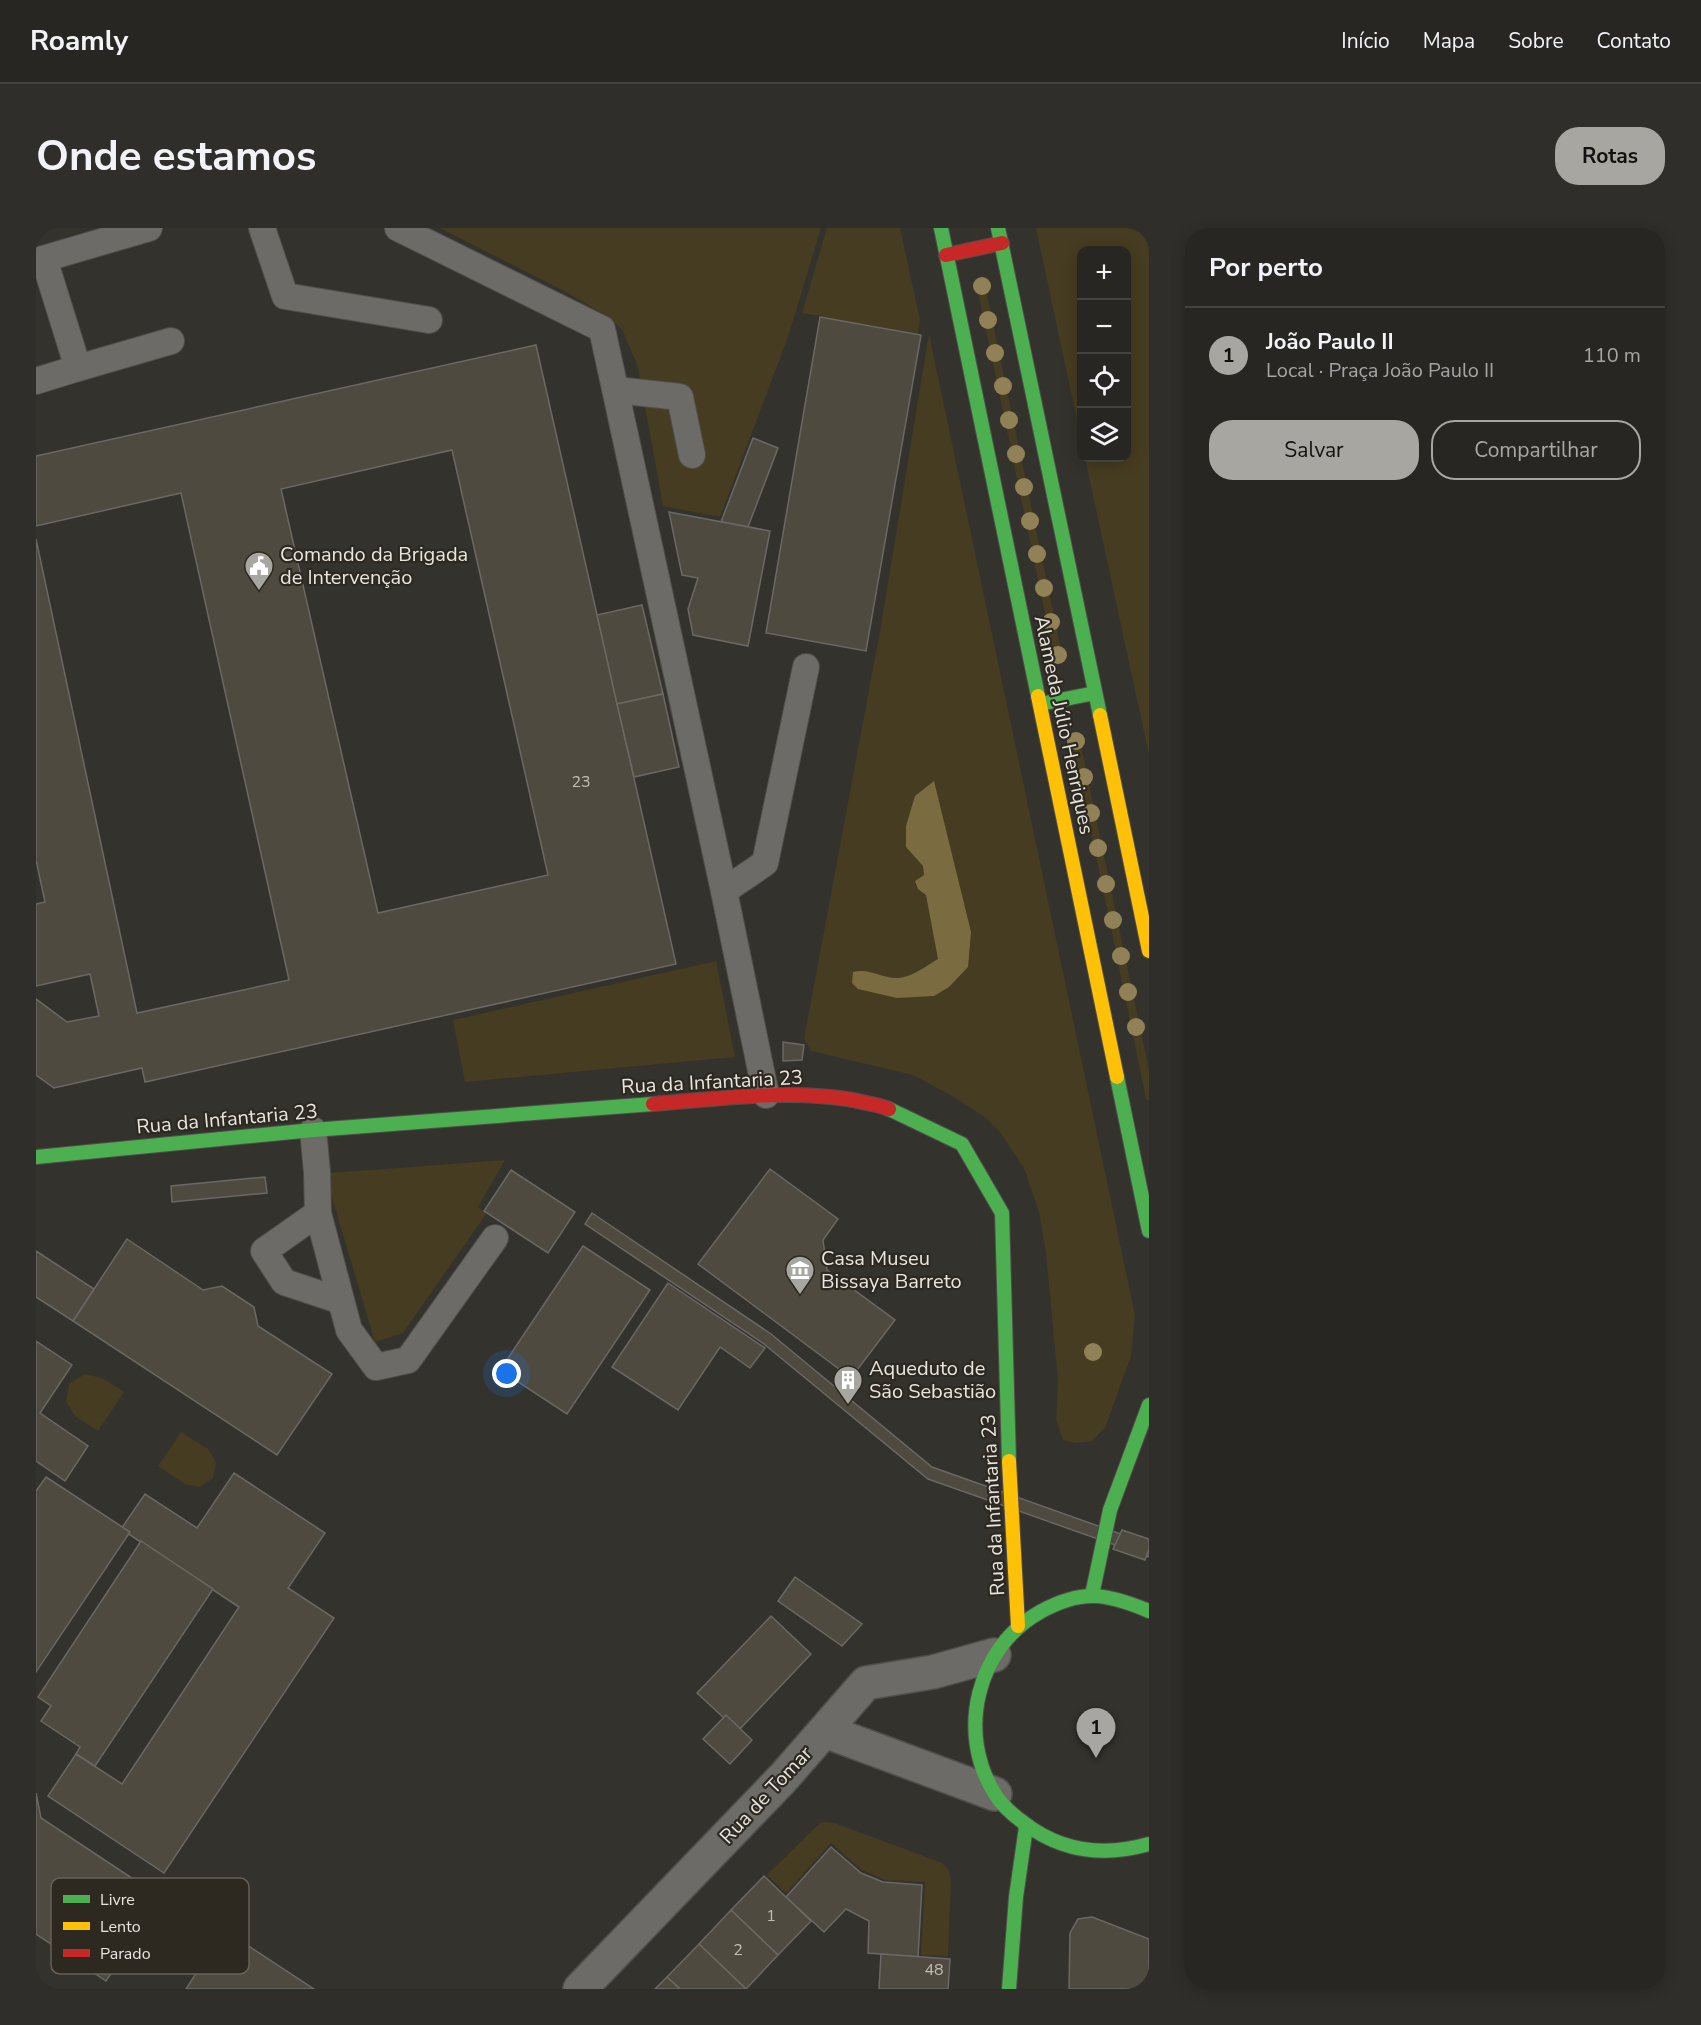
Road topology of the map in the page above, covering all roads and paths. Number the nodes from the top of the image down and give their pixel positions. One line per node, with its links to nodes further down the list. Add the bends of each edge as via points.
1 (149, 228): 8 (lane)
2 (262, 228): 9 (lane, via 285,296)
3 (398, 228): 13 (lane, via 602,329)
4 (940, 228): 7 (main road, Alameda Júlio Henriques)
5 (998, 228): 6 (main road, Alameda Júlio Henriques)
6 (1002, 243): 7 (main road); 16 (main road, Alameda Júlio Henriques)
7 (946, 255): 17 (main road, Alameda Júlio Henriques)
8 (40, 260): 11 (lane)
9 (429, 320)
10 (171, 341): 11 (lane)
11 (78, 368): 12 (lane)
12 (36, 381)
13 (616, 390): 14 (lane, via 680,397); 18 (lane)
14 (692, 455)
15 (806, 668): 18 (lane, via 765,862)
16 (1095, 693): 17 (main road); 19 (main road, Alameda Júlio Henriques)
17 (1040, 704): 24 (main road, Alameda Júlio Henriques)
18 (724, 891): 20 (lane)
19 (1149, 951)
20 (766, 1095): 21 (main road, Rua da Infantaria 23); 30 (main road, Rua da Infantaria 23, via 833,1096 879,1105 962,1144 1002,1213)
21 (313, 1130): 22 (main road, Rua da Infantaria 23); 23 (lane)
22 (36, 1157)
23 (318, 1213): 26 (lane); 26 (lane, via 264,1251 284,1282)
24 (1149, 1231)
25 (495, 1238): 26 (lane, via 408,1360 376,1367 349,1330)
26 (341, 1300)
27 (1149, 1405): 28 (main road, via 1110,1510)
28 (1092, 1594): 29 (main road); 30 (main road, via 1053,1604)
29 (1149, 1611)
30 (1018, 1626): 31 (main road)
31 (994, 1655): 32 (street, via 933,1672 866,1683); 33 (main road, via 979,1689 974,1725 980,1761)
32 (825, 1731): 33 (street, Rua de Tomar); 36 (street, Rua de Tomar)
33 (995, 1794): 34 (main road)
34 (1026, 1827): 35 (main road, via 1058,1844 1093,1852 1129,1850); 37 (main road)
35 (1149, 1844)
36 (580, 1989)
37 (1009, 1989)

